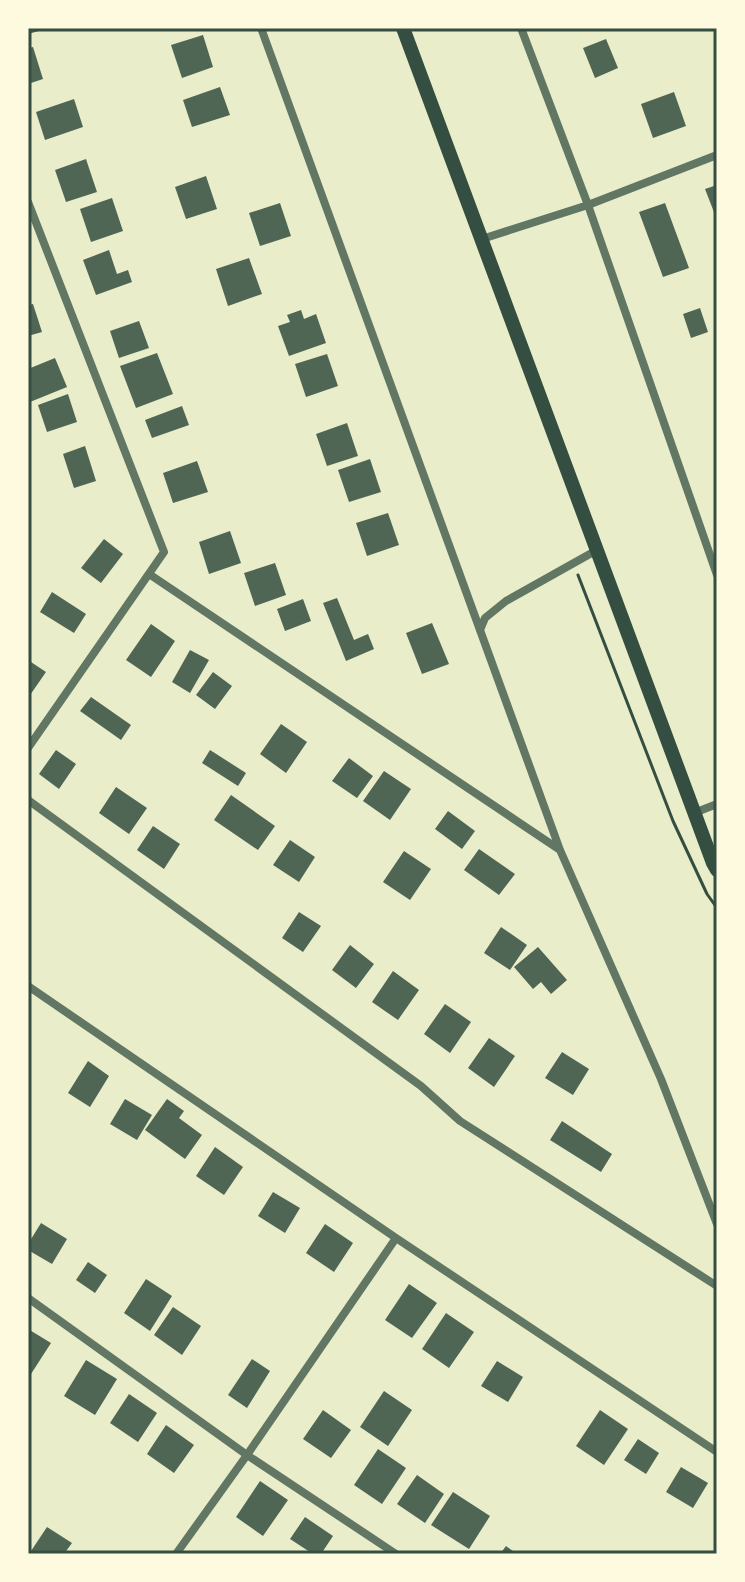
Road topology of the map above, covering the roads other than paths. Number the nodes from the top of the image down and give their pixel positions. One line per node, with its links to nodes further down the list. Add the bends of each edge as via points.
1 (261, 28): 11 (street)
2 (403, 28): 7 (main road)
3 (521, 28): 6 (street)
4 (717, 155): 6 (street)
5 (28, 202): 9 (street, via 164,552)
6 (588, 205): 7 (street); 10 (street)
7 (482, 239): 8 (main road)
8 (597, 550): 11 (street, via 506,601 485,618); 15 (main road)
9 (149, 574): 12 (street); 16 (street)
10 (717, 575)
11 (480, 630): 16 (street)
12 (28, 748)
13 (28, 800): 21 (street, via 408,1077 460,1121)
14 (717, 804): 15 (street)
15 (694, 813): 17 (main road)
16 (560, 850): 19 (street, via 661,1079)
17 (717, 870)
18 (28, 986): 20 (street)
19 (717, 1224)
20 (396, 1238): 23 (street); 24 (street)
21 (717, 1286)
22 (28, 1298): 24 (street)
23 (717, 1452)
24 (247, 1455): 25 (street); 26 (street)
25 (176, 1554)
26 (396, 1554)

